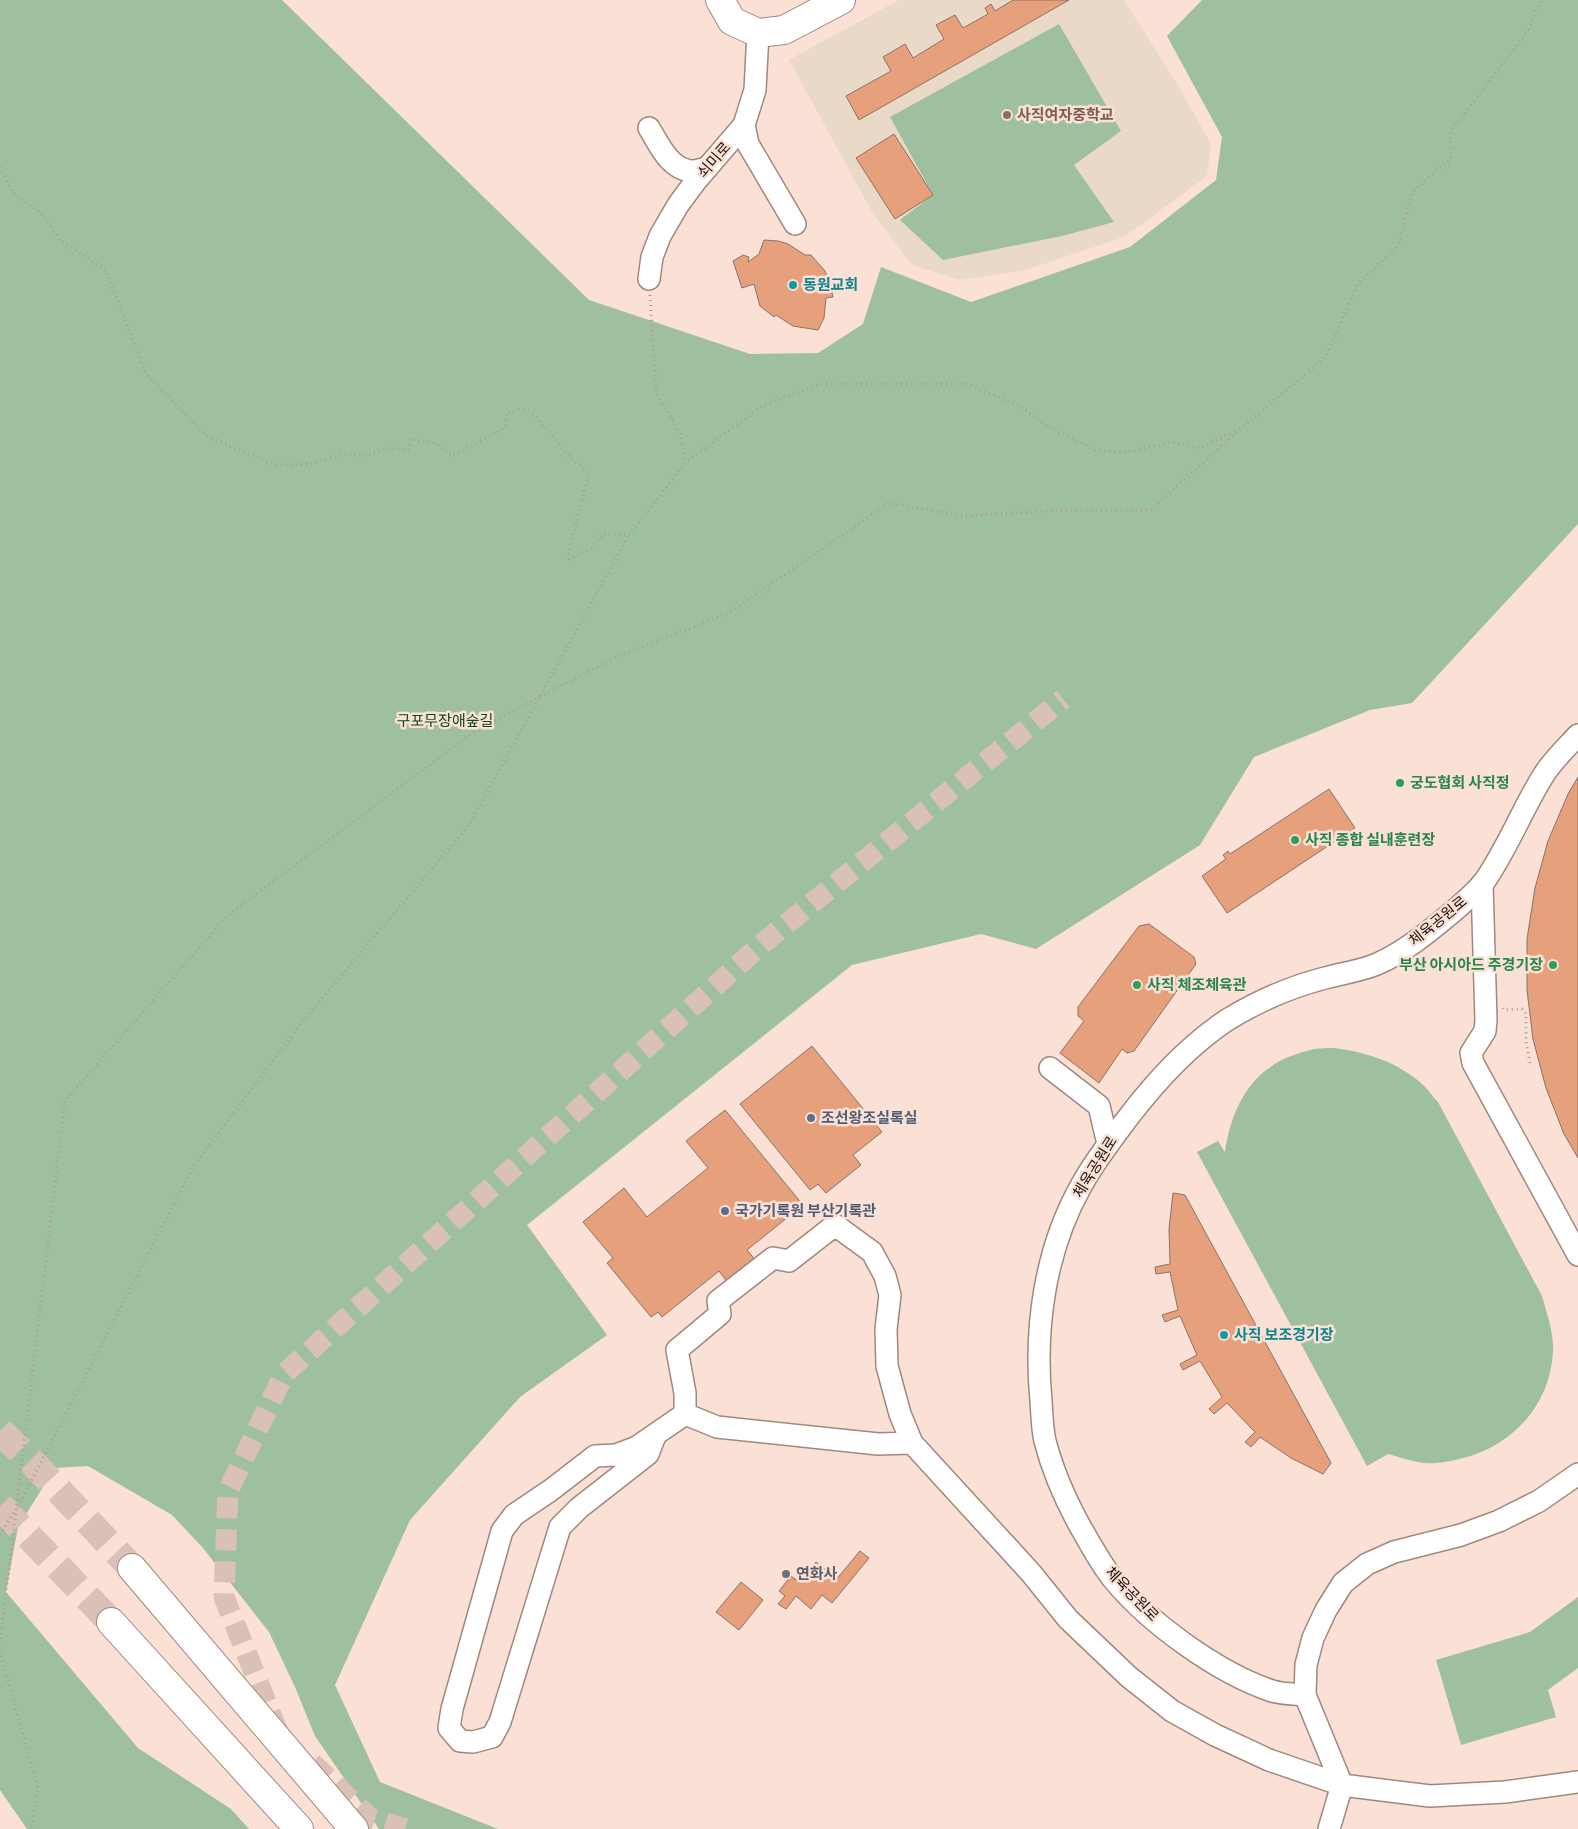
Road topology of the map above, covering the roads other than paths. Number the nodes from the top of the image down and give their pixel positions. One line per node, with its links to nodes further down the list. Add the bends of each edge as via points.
1 (840, 0): 3 (main road, via 784,30)
2 (726, 10): 3 (main road)
3 (758, 33): 4 (street, 쇠미로, via 755,90)
4 (744, 125): 6 (street, 쇠미로); 7 (street, via 748,144)
5 (649, 128): 6 (street, via 668,158 678,167 691,171)
6 (707, 168): 8 (street, 쇠미로, via 678,205 660,236 652,257)
7 (795, 224)
8 (649, 279)
9 (1578, 735): 10 (street, 체육공원로, via 1545,773)
10 (1482, 884): 12 (street, 체육공원로, via 1412,943 1378,963 1291,988 1224,1022 1162,1076); 13 (street, via 1486,1020 1485,1031 1472,1053 1473,1063)
11 (1050, 1068): 12 (street, via 1099,1106)
12 (1108, 1144): 20 (street, 체육공원로, via 1081,1186 1063,1225 1042,1307 1038,1346 1040,1395 1044,1438 1057,1478 1073,1514 1113,1579 1169,1632 1239,1677 1274,1692)
13 (1578, 1254)
14 (686, 1414): 15 (street); 16 (street, via 717,1427 878,1444); 16 (street, via 677,1350 720,1314 718,1301 773,1258 789,1262 835,1224 872,1252 885,1276 890,1295 886,1329 888,1366 900,1414)
15 (654, 1436): 15 (street, via 616,1455 595,1456 514,1515 502,1531 452,1709 449,1728 460,1741 473,1742 492,1737 500,1722 560,1527 648,1454)
16 (912, 1443): 22 (street, via 1031,1573 1068,1619 1129,1677 1172,1711 1215,1735 1268,1760)
17 (1578, 1474): 20 (street, via 1499,1521 1461,1535 1394,1552 1367,1564 1344,1583 1326,1610 1313,1638 1306,1665)
18 (132, 1568): 24 (main road)
19 (111, 1622): 23 (main road)
20 (1305, 1695): 22 (street)
21 (1578, 1782): 22 (street, via 1505,1792 1430,1796)
22 (1342, 1785): 25 (street)
23 (298, 1829)
24 (354, 1829)
25 (1329, 1829)

